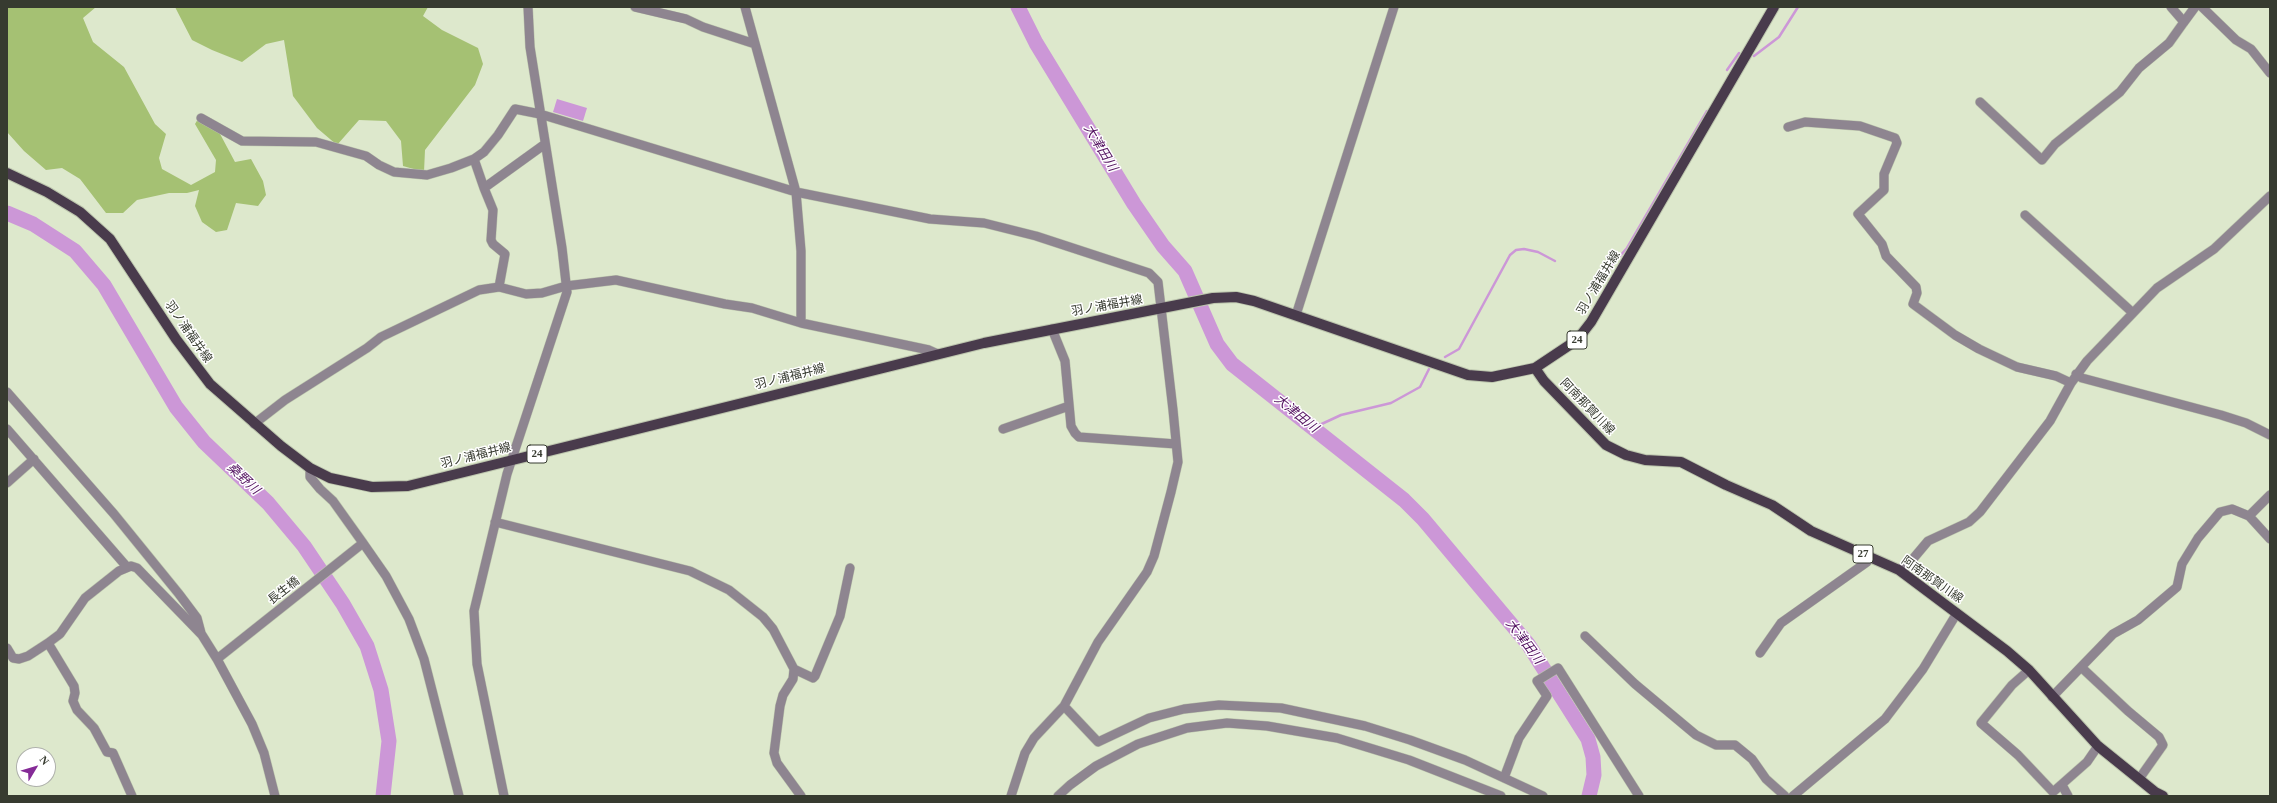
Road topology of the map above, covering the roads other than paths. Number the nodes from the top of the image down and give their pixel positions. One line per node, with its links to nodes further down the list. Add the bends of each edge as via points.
1 (528, 7): 13 (street, via 530,47)
2 (634, 7): 10 (street, via 686,19)
3 (745, 7): 10 (street)
4 (1394, 7): 27 (street)
5 (1774, 7): 31 (main road, 羽ノ浦福井線 / 24, via 1591,322 1577,340)
6 (2171, 7): 9 (street)
7 (2195, 7): 9 (street)
8 (2202, 7): 11 (street, via 2236,40 2251,50)
9 (2184, 22): 12 (street, via 2169,43 2139,68 2120,92 2055,144 2042,160)
10 (755, 44): 20 (street)
11 (2270, 73)
12 (1980, 102)
13 (540, 114): 16 (street); 17 (street, via 515,109 493,142); 20 (street)
14 (201, 118): 17 (street, via 242,140 316,142 366,156 384,167 410,175 427,175)
15 (1788, 127): 33 (street, via 1805,122 1860,126 1895,138 1897,142 1884,174 1884,190 1858,214 1882,244 1886,256 1916,287 1918,293 1913,304 1956,335 2017,367 2056,376)
16 (545, 144): 19 (street); 23 (street)
17 (474, 159): 19 (street)
18 (7, 173): 36 (main road, 羽ノ浦福井線 / 24, via 47,192 80,212 110,240 191,361 210,384)
19 (484, 188): 24 (street, via 493,210 491,240 504,254)
20 (796, 192): 25 (street, via 930,219 984,223 1036,236 1149,273 1158,282); 28 (street, via 801,251)
21 (2270, 196): 26 (street, via 2214,249 2157,288)
22 (2025, 215): 26 (street)
23 (566, 286): 24 (street, via 542,293 526,294); 28 (street, via 616,280 752,308); 42 (street, via 567,292)
24 (499, 287): 36 (street, via 479,290 381,337 285,400)
25 (1162, 309): 27 (main road, 羽ノ浦福井線 / 24, via 1213,298 1236,297); 29 (main road, 羽ノ浦福井線 / 24); 40 (street)
26 (2132, 313): 32 (street)
27 (1296, 315): 31 (main road, 羽ノ浦福井線 / 24, via 1468,375 1492,377)
28 (801, 323): 30 (street)
29 (1052, 329): 30 (main road, 羽ノ浦福井線 / 24); 35 (street, via 1066,361)
30 (938, 354): 42 (main road, 羽ノ浦福井線 / 24)
31 (1535, 368): 50 (main road, 阿南那賀川線 / 27, via 1606,446 1638,458 1681,462 1772,505 1811,531)
32 (2076, 374): 33 (street); 39 (street, via 2082,378 2221,415 2246,423)
33 (2071, 383): 53 (street, via 2050,421 1980,512 1969,522 1928,542)
34 (7, 392): 55 (street, via 114,514 179,594 197,618)
35 (1069, 406): 38 (street); 40 (street, via 1071,426 1079,437)
36 (254, 424): 43 (main road, 羽ノ浦福井線 / 24)
37 (7, 429): 41 (street)
38 (1003, 429)
39 (2270, 435)
40 (1176, 444): 65 (street, via 1178,462 1152,561 1098,642)
41 (34, 459): 44 (street); 51 (street)
42 (513, 460): 43 (main road, 羽ノ浦福井線 / 24, via 408,486 372,487 352,484 330,478); 47 (street)
43 (310, 468): 49 (street, via 310,477 333,501)
44 (7, 482)
45 (2270, 495): 46 (street)
46 (2249, 516): 48 (street); 61 (street, via 2232,509 2220,512 2198,538 2182,564 2176,587 2138,620 2113,634)
47 (495, 522): 62 (street, via 690,571 713,581 763,617 773,629); 73 (street, via 474,611 474,633 477,664)
48 (2270, 539)
49 (361, 545): 60 (street, 長生橋); 72 (street, via 386,576 414,633 424,659)
50 (1869, 557): 53 (main road, 阿南那賀川線 / 27); 59 (street, via 1867,562 1781,623)
51 (127, 567): 55 (street, via 137,568); 57 (street, via 85,598 60,634)
52 (850, 568): 62 (street, via 840,616 819,670 813,678)
53 (1899, 570): 54 (main road, 阿南那賀川線 / 27)
54 (1957, 613): 63 (main road, 阿南那賀川線 / 27); 81 (street, via 1923,669 1885,718)
55 (202, 635): 60 (street)
56 (1585, 636): 80 (street, via 1635,684 1696,735 1716,745 1735,745 1752,759 1766,779)
57 (48, 643): 58 (street, via 19,659 13,658); 70 (street, via 74,686 73,701 77,710 97,734 107,752 113,753)
58 (7, 648)
59 (1760, 653)
60 (220, 656): 71 (street, via 264,753)
61 (2081, 667): 64 (street); 68 (street, via 2128,712 2159,737 2163,745)
62 (794, 669): 74 (street, via 793,679 783,695 780,706 774,752 777,763)
63 (2029, 670): 64 (main road, 阿南那賀川線 / 27); 69 (street, via 2012,685 1981,723 2053,792)
64 (2052, 697): 66 (main road, 阿南那賀川線 / 27)
65 (1064, 706): 67 (street, via 1098,742 1149,718 1184,709 1218,705 1281,708 1365,726 1410,740); 75 (street, via 1034,738)
66 (2098, 746): 68 (main road, 阿南那賀川線 / 27); 69 (street, via 2087,762)
67 (1504, 778): 78 (street); 79 (street, via 1515,745 1547,696 1537,681 1558,668)
68 (2138, 779): 83 (main road, 阿南那賀川線 / 27)
69 (2062, 784): 82 (street)
70 (132, 796)
71 (275, 796)
72 (458, 796)
73 (504, 796)
74 (801, 796)
75 (1011, 796)
76 (1058, 796): 77 (street, via 1096,766 1138,744 1187,728 1227,723 1267,726 1337,738 1409,760)
77 (1501, 796)
78 (1543, 796)
79 (1639, 796)
80 (1784, 796)
81 (1793, 796)
82 (2068, 796)
83 (2163, 796)

